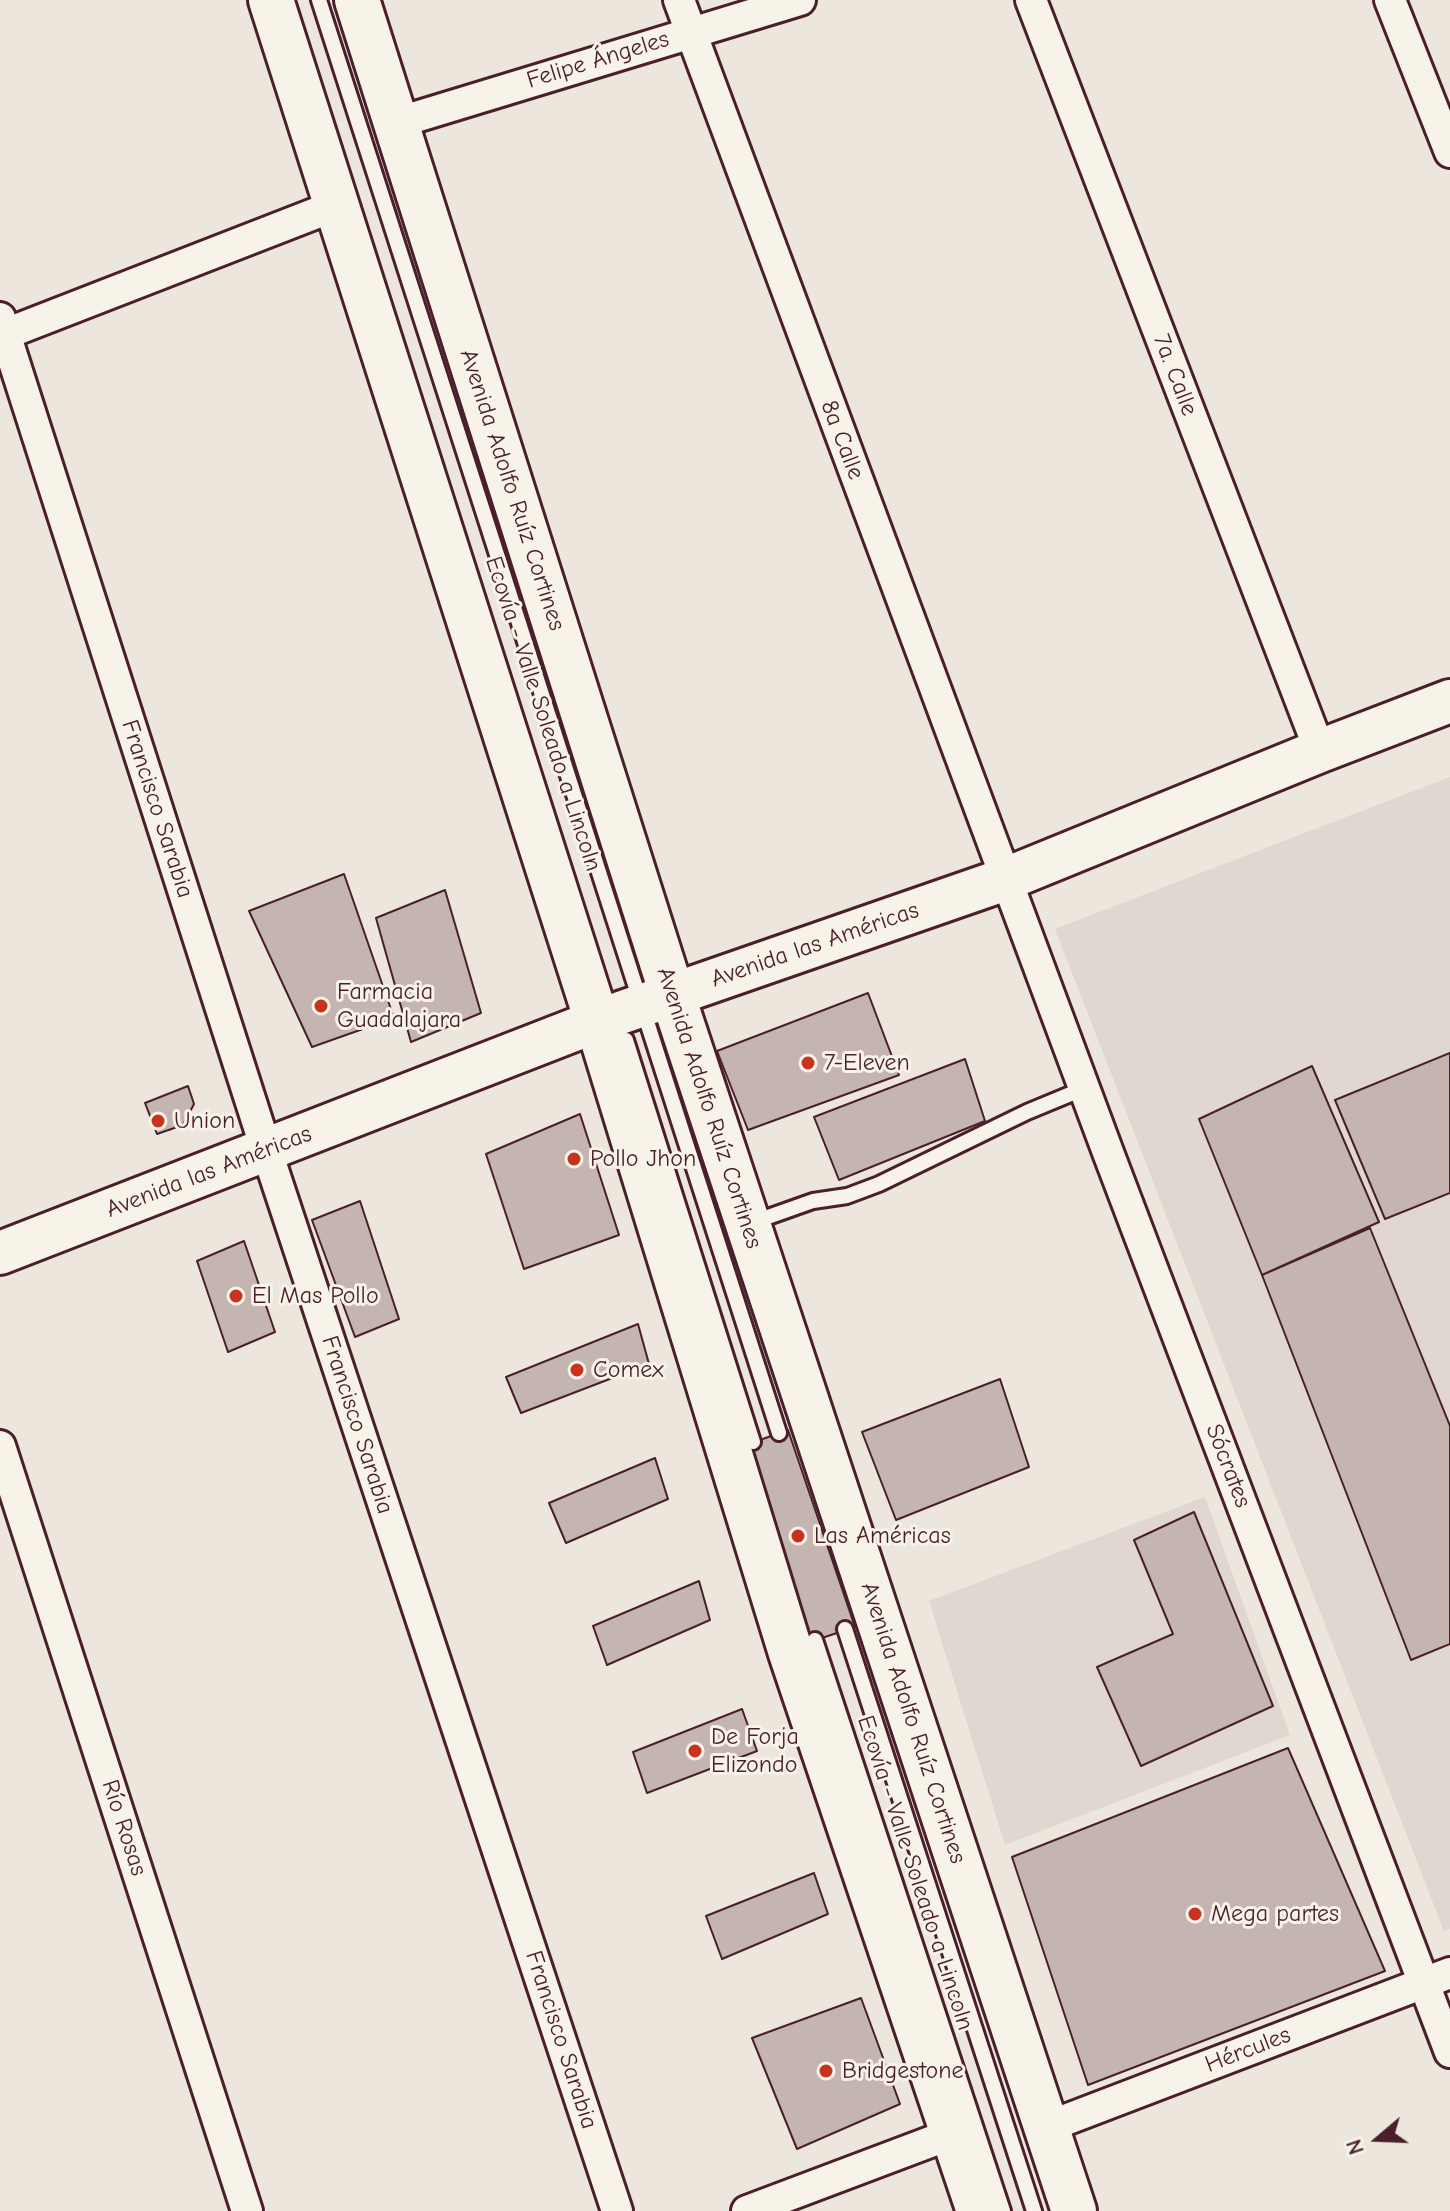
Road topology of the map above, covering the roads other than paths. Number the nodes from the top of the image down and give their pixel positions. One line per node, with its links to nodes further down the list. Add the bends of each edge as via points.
1 (271, 0): 11 (main road, Avenida Adolfo Ruíz Cortines)
2 (319, 0): 16 (lane)
3 (357, 0): 9 (main road, Avenida Adolfo Ruíz Cortines)
4 (679, 0): 8 (street, 8a Calle)
5 (800, 0): 8 (street, Felipe Ángeles)
6 (1031, 0): 14 (street, 7a. Calle)
7 (1390, 0): 10 (street)
8 (689, 32): 9 (street, Felipe Ángeles); 15 (street, 8a Calle)
9 (396, 123): 16 (main road, Avenida Adolfo Ruíz Cortines)
10 (1450, 152)
11 (337, 205): 12 (street); 16 (main road, Avenida Adolfo Ruíz Cortines)
12 (2, 329): 18 (street, Francisco Sarabia)
13 (1450, 701): 14 (main road, Avenida las Américas)
14 (1320, 751): 15 (main road, Avenida las Américas)
15 (1006, 879): 16 (main road, Avenida las Américas); 17 (street, Sócrates)
16 (628, 1006): 18 (main road, Avenida las Américas); 19 (main road, Avenida Adolfo Ruíz Cortines); 21 (lane); 22 (lane); 29 (main road, Avenida Adolfo Ruíz Cortines, via 791,1653)
17 (1085, 1088): 19 (lane, via 879,1184); 26 (street, Sócrates)
18 (266, 1149): 20 (main road, Avenida las Américas); 31 (street, Francisco Sarabia)
19 (747, 1224): 28 (main road, Avenida Adolfo Ruíz Cortines)
20 (0, 1253)
21 (779, 1433)
22 (753, 1442)
23 (0, 1446): 30 (street, Río Rosas)
24 (845, 1629): 35 (lane)
25 (815, 1640): 34 (lane, Ecovía - Valle Soleado a Lincoln)
26 (1437, 1978): 27 (street, Sócrates); 28 (street, Hércules)
27 (1450, 2052)
28 (1047, 2127): 36 (main road, Avenida Adolfo Ruíz Cortines)
29 (954, 2133): 32 (street); 33 (main road, Avenida Adolfo Ruíz Cortines)
30 (247, 2211)
31 (617, 2211)
32 (747, 2211)
33 (979, 2211)
34 (1003, 2211)
35 (1034, 2211)
36 (1074, 2211)

